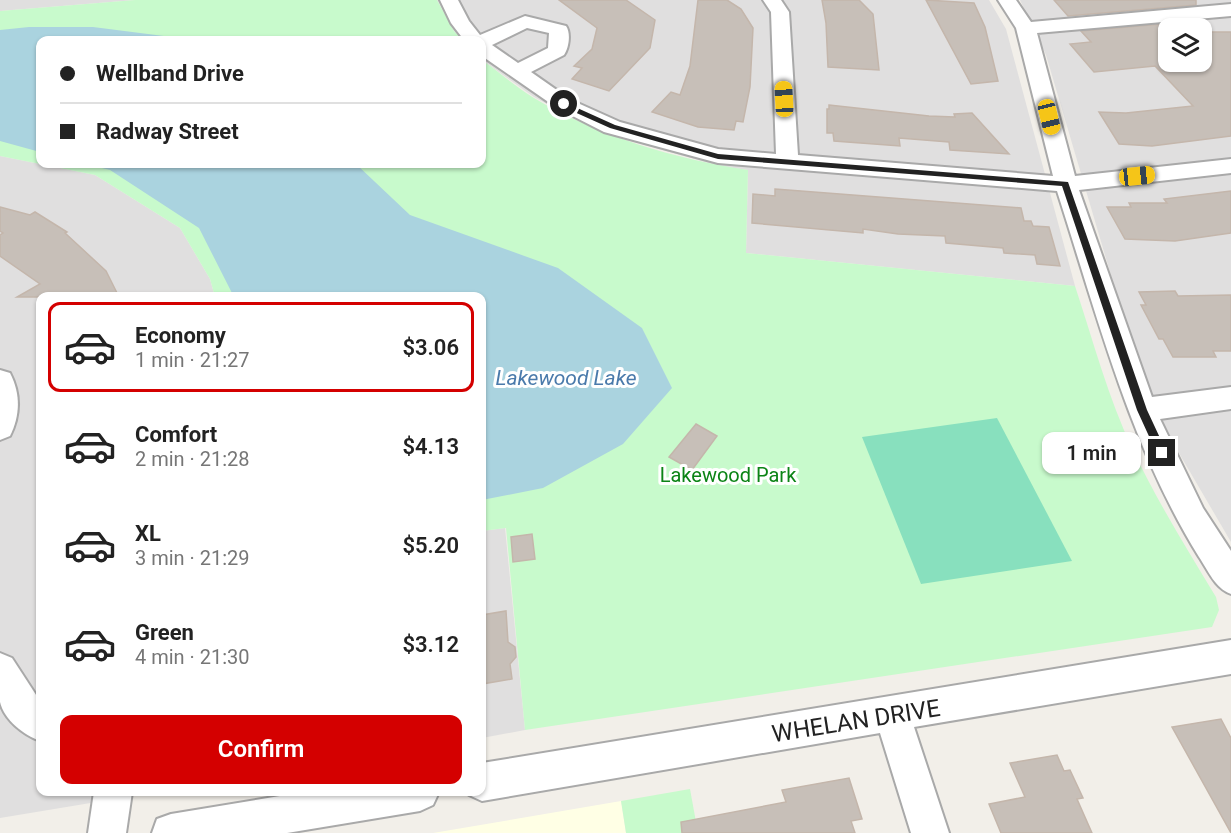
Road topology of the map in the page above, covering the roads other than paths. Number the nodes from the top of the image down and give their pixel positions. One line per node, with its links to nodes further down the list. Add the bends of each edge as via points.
1 (449, 0): 6 (street)
2 (772, 0): 10 (street, via 780,12)
3 (1007, 0): 5 (street)
4 (1231, 10): 5 (street)
5 (1026, 28): 12 (street)
6 (471, 36)
7 (486, 40): 9 (street, via 525,22 559,30 557,51)
8 (486, 50): 9 (street)
9 (516, 72): 10 (street, via 564,104 612,127 718,156)
10 (787, 163): 12 (street)
11 (1231, 166): 12 (street)
12 (1066, 184): 15 (street)
13 (0, 381): 16 (street, via 5,410)
14 (1231, 398): 15 (street)
15 (1142, 410): 17 (street, via 1192,518)
16 (0, 428)
17 (1231, 579)
18 (1231, 657): 20 (street, WHELAN DRIVE)
19 (0, 670): 21 (street, via 26,712)
20 (892, 715): 22 (street, WHELAN DRIVE); 27 (street)
21 (36, 720)
22 (486, 781)
23 (112, 796): 25 (street)
24 (396, 796): 26 (street)
25 (107, 833)
26 (171, 833)
27 (930, 833)

